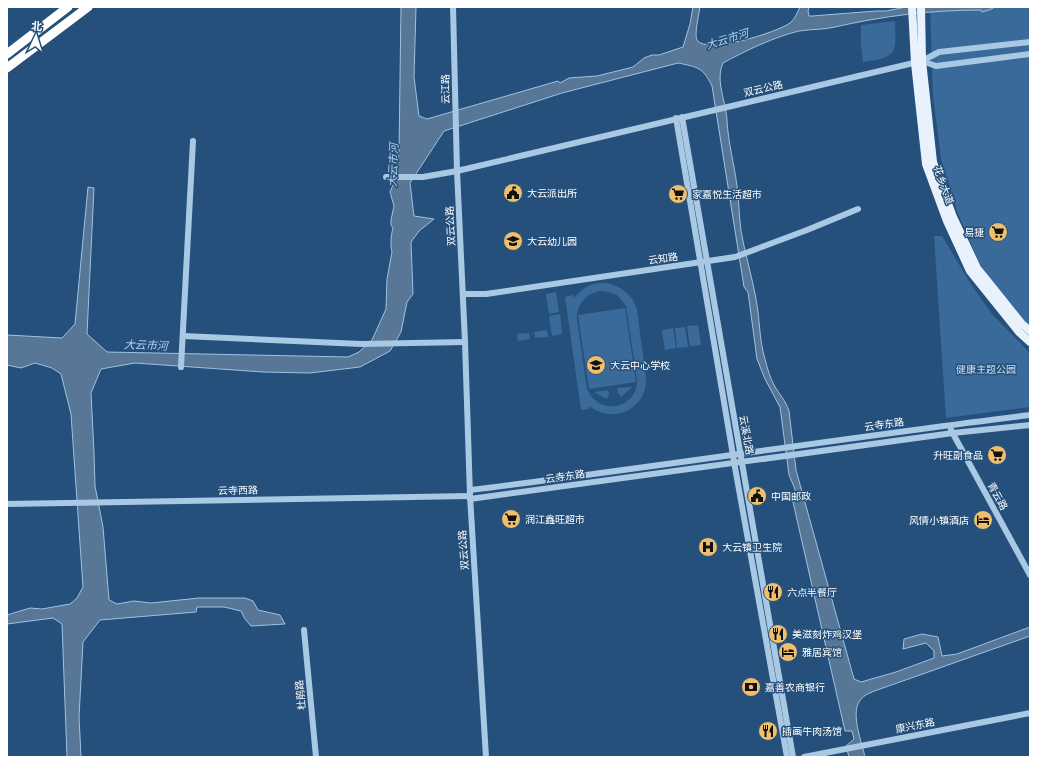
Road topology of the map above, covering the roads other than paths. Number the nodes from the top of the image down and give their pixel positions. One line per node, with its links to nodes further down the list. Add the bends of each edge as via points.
1 (68, 7): 7 (highway)
2 (88, 7): 10 (highway)
3 (453, 7): 13 (street, 云江路)
4 (912, 7): 9 (main road, 花乡大道)
5 (921, 7): 9 (main road, 花乡大道)
6 (1030, 42): 9 (street, 双云公路, via 939,52)
7 (7, 54)
8 (1030, 54): 9 (street, 双云公路, via 936,66)
9 (918, 62): 11 (street, 双云公路); 18 (main road, 花乡大道, via 933,162 953,217 977,268); 21 (main road, 花乡大道, via 926,164 947,221 970,270 1019,332)
10 (7, 68)
11 (679, 118): 13 (street, 双云公路); 16 (street, 云溪北路)
12 (193, 141): 19 (street)
13 (457, 171): 14 (street, via 423,177); 17 (street, 双云公路)
14 (386, 177)
15 (858, 209): 16 (street, 云知路, via 736,258)
16 (704, 263): 17 (street, 云知路, via 486,294); 27 (street, 云溪北路); 28 (street, 云溪北路)
17 (463, 294): 20 (street, 双云公路)
18 (1030, 331)
19 (183, 336): 20 (street, via 361,344); 22 (street)
20 (466, 342): 31 (street, 双云公路)
21 (1030, 342)
22 (181, 367)
23 (1030, 416): 24 (street, 云寺东路)
24 (948, 425): 26 (street, 青云路); 27 (street, 云寺东路)
25 (1030, 425): 26 (street, 云寺东路)
26 (953, 433): 29 (street, 云寺东路); 33 (street, 青云路)
27 (740, 454): 28 (street, 云寺东路); 29 (street, 云溪北路)
28 (733, 455): 30 (street, 云溪北路); 31 (street, 云寺东路)
29 (742, 462): 30 (street, 云寺东路); 39 (street, 云溪北路)
30 (734, 463): 31 (street, 云寺东路); 38 (street, 云溪北路)
31 (470, 495): 32 (street, 云寺西路); 37 (street, 双云公路)
32 (7, 504)
33 (1030, 576)
34 (304, 630): 36 (street, 杜鹃路)
35 (1030, 713): 40 (street, 康兴东路)
36 (316, 757)
37 (486, 757)
38 (787, 757)
39 (793, 757)
40 (804, 757)

